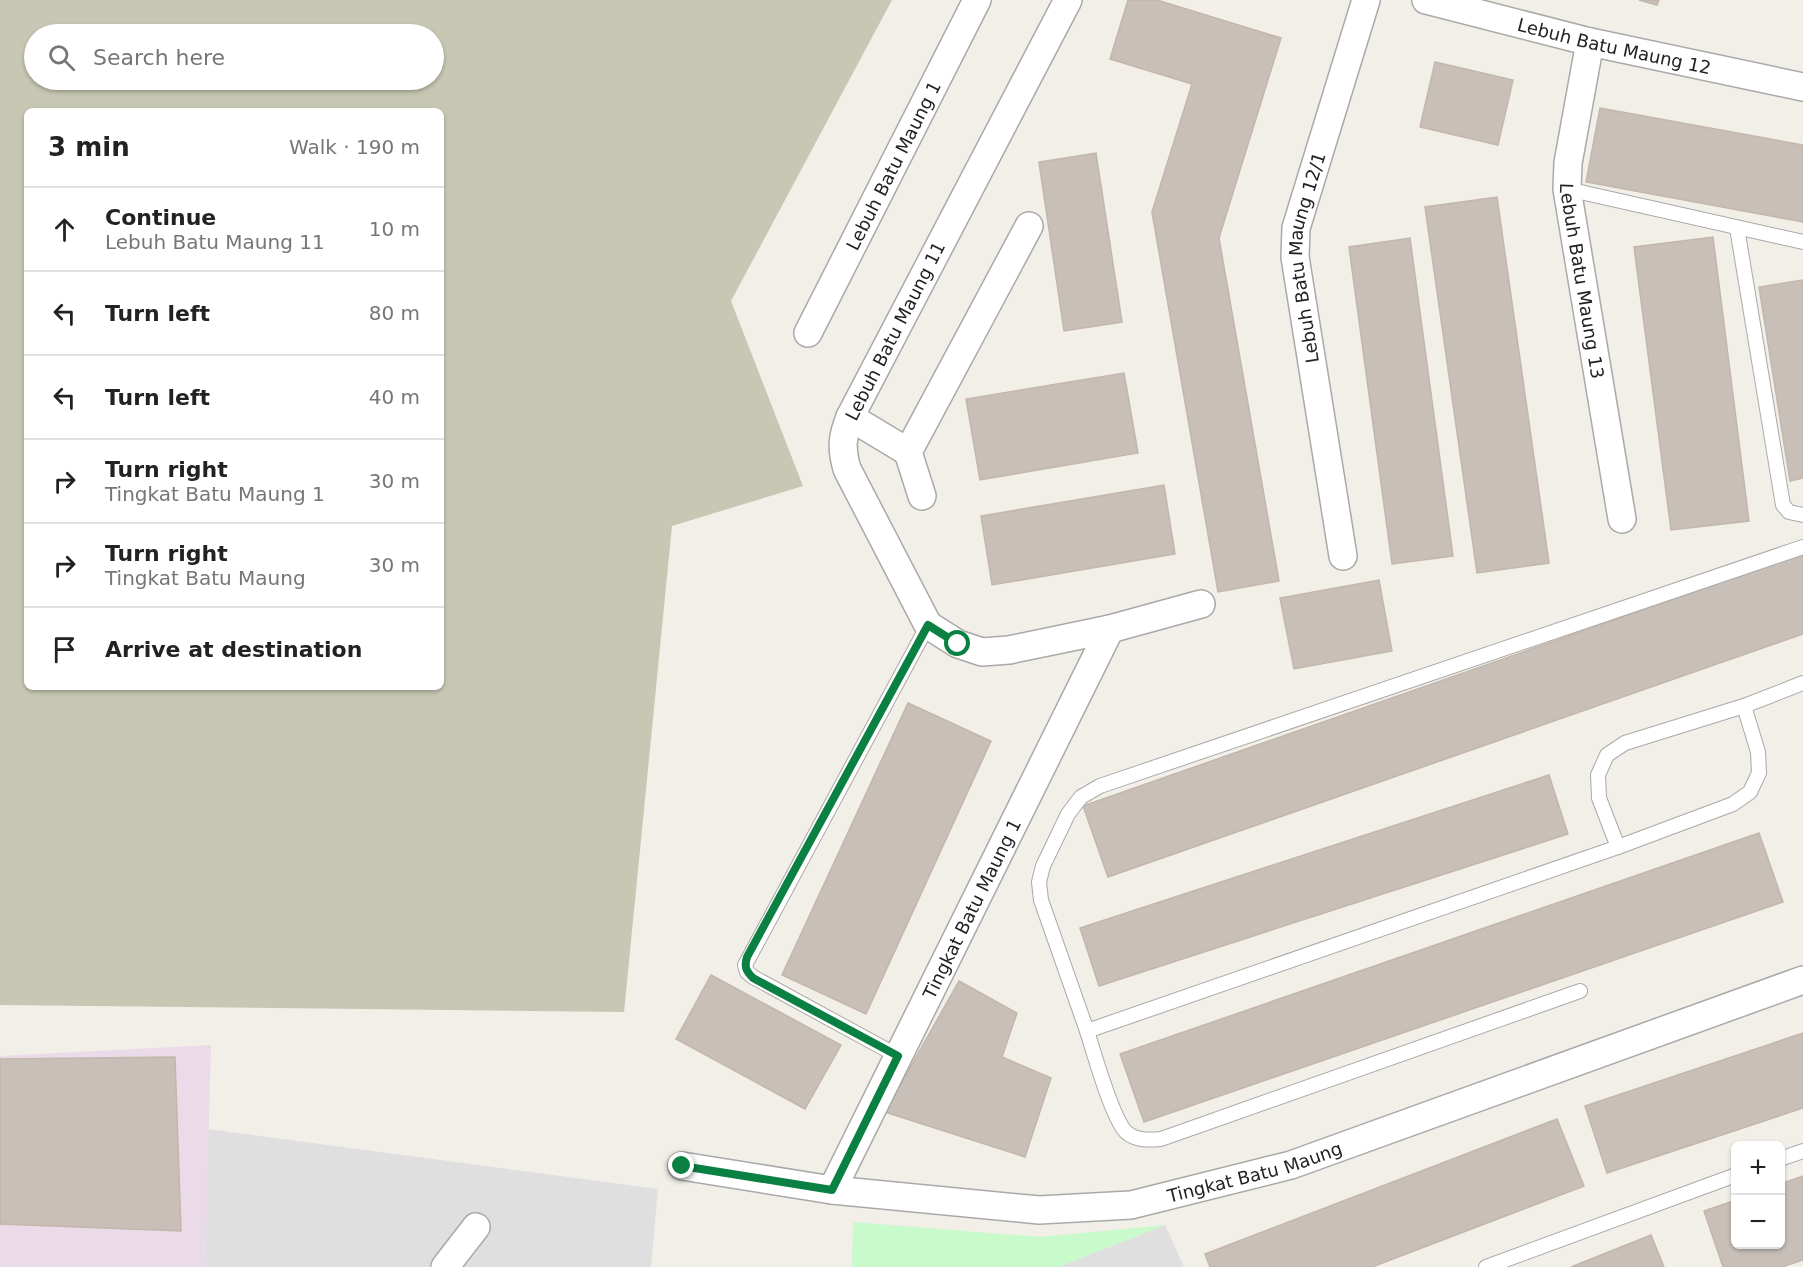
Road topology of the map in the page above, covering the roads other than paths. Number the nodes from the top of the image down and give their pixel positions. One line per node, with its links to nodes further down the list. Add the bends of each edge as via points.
1 (977, 0): 11 (street, Lebuh Batu Maung 1)
2 (1068, 0): 12 (street, Lebuh Batu Maung 11)
3 (1366, 0): 18 (street, Lebuh Batu Maung 12/1, via 1296,228 1295,257)
4 (1426, 0): 5 (street, Lebuh Batu Maung 12)
5 (1590, 42): 6 (street, Lebuh Batu Maung 12); 7 (street, Lebuh Batu Maung 13, via 1568,163)
6 (1803, 87)
7 (1568, 189): 9 (lane); 16 (street, Lebuh Batu Maung 13)
8 (1029, 226): 13 (street)
9 (1737, 228): 10 (lane); 15 (lane, via 1783,505 1789,512)
10 (1803, 242)
11 (808, 333)
12 (850, 417): 13 (street); 20 (street, Lebuh Batu Maung 11, via 842,450 847,469)
13 (908, 452): 14 (street)
14 (921, 496)
15 (1803, 515)
16 (1622, 519)
17 (1803, 547): 27 (lane, via 1100,786 1081,797 1068,814 1039,882 1041,900)
18 (1343, 556)
19 (1201, 604): 21 (street)
20 (928, 625): 21 (street, via 958,644 982,652 1009,650); 28 (lane, via 745,965 753,978)
21 (1110, 628): 28 (street, Tingkat Batu Maung 1)
22 (1803, 683): 23 (lane)
23 (1744, 706): 24 (lane, via 1758,752 1759,773 1750,792 1733,804); 24 (lane, via 1626,743 1607,755 1598,776 1599,798)
24 (1618, 847): 27 (lane)
25 (1803, 980): 33 (street, Tingkat Batu Maung, via 1291,1165 1131,1205 1039,1210)
26 (1580, 991): 27 (lane, via 1161,1139 1144,1141 1127,1133 1117,1118)
27 (1087, 1031)
28 (898, 1056): 33 (street, Tingkat Batu Maung 1)
29 (1803, 1151): 30 (lane)
30 (1785, 1157)
31 (682, 1166): 33 (street, Tingkat Batu Maung)
32 (1731, 1177): 36 (lane)
33 (832, 1190)
34 (476, 1227): 35 (street)
35 (446, 1267)
36 (1486, 1267)

